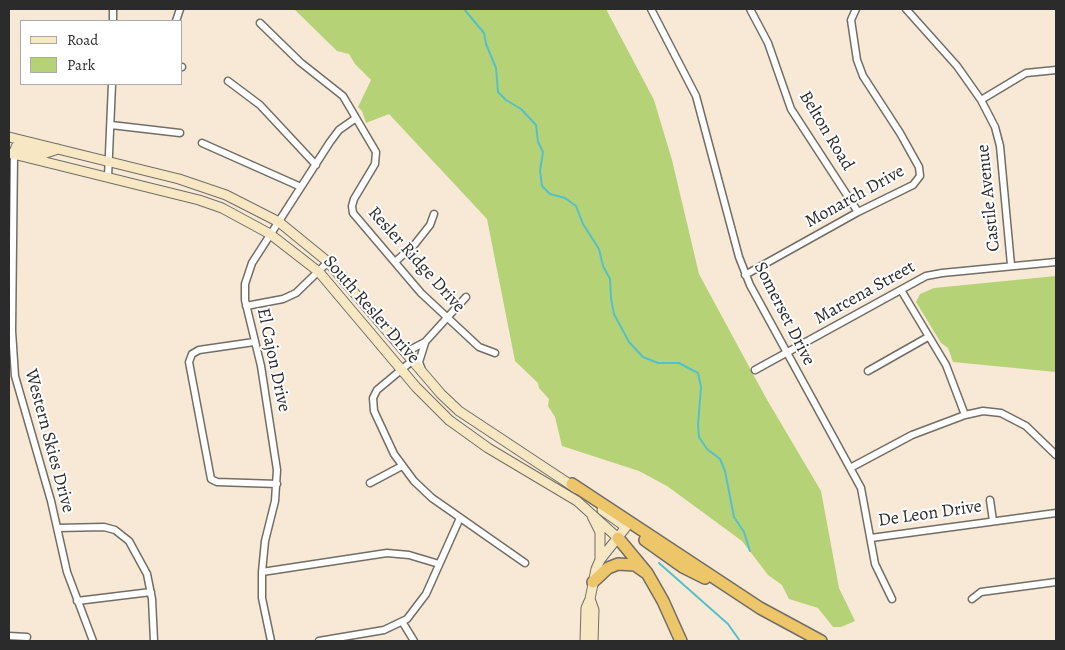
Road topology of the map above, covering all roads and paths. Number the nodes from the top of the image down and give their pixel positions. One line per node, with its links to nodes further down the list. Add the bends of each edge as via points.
1 (651, 9): 30 (street, Somerset Drive, via 694,90)
2 (750, 9): 21 (street, Belton Road, via 768,42 791,109)
3 (856, 9): 21 (street, Monarch Drive, via 851,20 862,76 900,134 920,176 913,185)
4 (906, 9): 9 (street, Castile Avenue, via 957,66)
5 (260, 23): 10 (street, via 300,62 343,96)
6 (1056, 70): 9 (street, via 1026,73)
7 (228, 81): 18 (street, via 260,105)
8 (112, 85): 11 (street)
9 (980, 100): 28 (street, Castile Avenue, via 995,127 1000,146)
10 (356, 118): 18 (street, El Cajon Drive, via 334,136); 26 (street, Resler Ridge Drive, via 377,158 354,199 353,213)
11 (111, 125): 12 (street); 17 (street)
12 (180, 133)
13 (9, 137): 15 (main road, South Resler Drive)
14 (202, 143): 20 (street)
15 (58, 149): 16 (main road, via 46,153 16,147); 17 (main road, South Resler Drive)
16 (11, 153): 19 (main road, South Resler Drive); 59 (street, Western Skies Drive, via 14,368)
17 (110, 162): 19 (street); 23 (main road, South Resler Drive, via 216,192)
18 (316, 165): 20 (street, El Cajon Drive)
19 (108, 177): 24 (main road, South Resler Drive, via 222,208)
20 (301, 187): 23 (street, El Cajon Drive)
21 (858, 212): 30 (street, Monarch Drive)
22 (434, 214): 26 (street, via 430,225 415,244)
23 (279, 222): 24 (street, El Cajon Drive); 25 (main road, South Resler Drive)
24 (270, 234): 29 (main road, South Resler Drive); 33 (street, El Cajon Drive, via 248,271 244,290)
25 (328, 262): 29 (street); 38 (main road, South Resler Drive)
26 (395, 262): 34 (street, Resler Ridge Drive)
27 (1056, 262): 28 (street, Marcena Street)
28 (1011, 265): 31 (street, Marcena Street, via 926,276)
29 (319, 272): 33 (street, via 291,296); 42 (main road, South Resler Drive)
30 (745, 275): 40 (street, Somerset Drive)
31 (901, 290): 35 (street); 40 (street, Marcena Street)
32 (466, 297): 34 (street)
33 (246, 306): 36 (street, El Cajon Drive)
34 (447, 318): 37 (street); 39 (street, Resler Ridge Drive, via 479,347)
35 (928, 337): 44 (street); 46 (street, via 946,365)
36 (254, 342): 51 (street, El Cajon Drive, via 276,453); 51 (street, via 199,350 192,354 190,362 211,478 217,482)
37 (426, 342): 38 (street, via 410,350); 45 (street, via 420,362)
38 (403, 349): 41 (main road, South Resler Drive)
39 (495, 353)
40 (786, 353): 43 (street, Marcena Street); 49 (street, Somerset Drive)
41 (412, 360): 42 (street); 45 (main road, South Resler Drive)
42 (403, 369): 48 (street, via 378,390 372,404 388,443); 54 (main road, South Resler Drive, via 431,404 462,431)
43 (755, 370)
44 (868, 371)
45 (423, 373): 52 (main road, South Resler Drive, via 459,411)
46 (965, 414): 47 (street, via 1001,413 1026,426); 49 (street, via 912,435)
47 (1056, 454)
48 (402, 466): 50 (street); 56 (street, via 432,498)
49 (852, 467): 61 (street, Somerset Drive, via 863,493)
50 (370, 482)
51 (277, 484): 65 (street, El Cajon Drive)
52 (572, 484): 58 (main road, South Resler Drive, via 583,496); 69 (highway)
53 (990, 500): 57 (street, De Leon Drive)
54 (591, 511): 60 (main road, South Resler Drive); 62 (main road, via 600,532)
55 (1056, 513): 57 (street, De Leon Drive)
56 (460, 518): 63 (street); 64 (street)
57 (993, 521): 61 (street, De Leon Drive)
58 (626, 527): 60 (main road); 69 (highway, via 683,567 702,578)
59 (57, 528): 70 (street, via 104,527 120,533 142,562); 74 (street, Western Skies Drive)
60 (618, 538): 62 (main road); 66 (highway)
61 (870, 538): 71 (street, Somerset Drive, via 878,575)
62 (600, 560): 67 (main road)
63 (525, 563)
64 (439, 564): 65 (street, via 409,555 387,553); 75 (street, via 420,605)
65 (262, 572): 80 (street, El Cajon Drive, via 262,598)
66 (647, 573): 67 (highway, via 635,565 618,564 608,568); 85 (highway)
67 (593, 582): 73 (main road)
68 (1056, 582): 72 (street, via 981,592)
69 (724, 584): 86 (highway, via 789,626)
70 (151, 592): 74 (street); 79 (street)
71 (892, 599)
72 (972, 599)
73 (590, 600): 83 (main road, via 586,608); 84 (main road, via 594,610)
74 (77, 601): 78 (street, Western Skies Drive)
75 (403, 623): 81 (street, via 378,631); 82 (street)
76 (9, 636): 77 (street)
77 (27, 637)
78 (92, 641)
79 (154, 641)
80 (271, 641)
81 (319, 641)
82 (414, 641)
83 (585, 641)
84 (593, 641)
85 (681, 641)
86 (821, 641)

